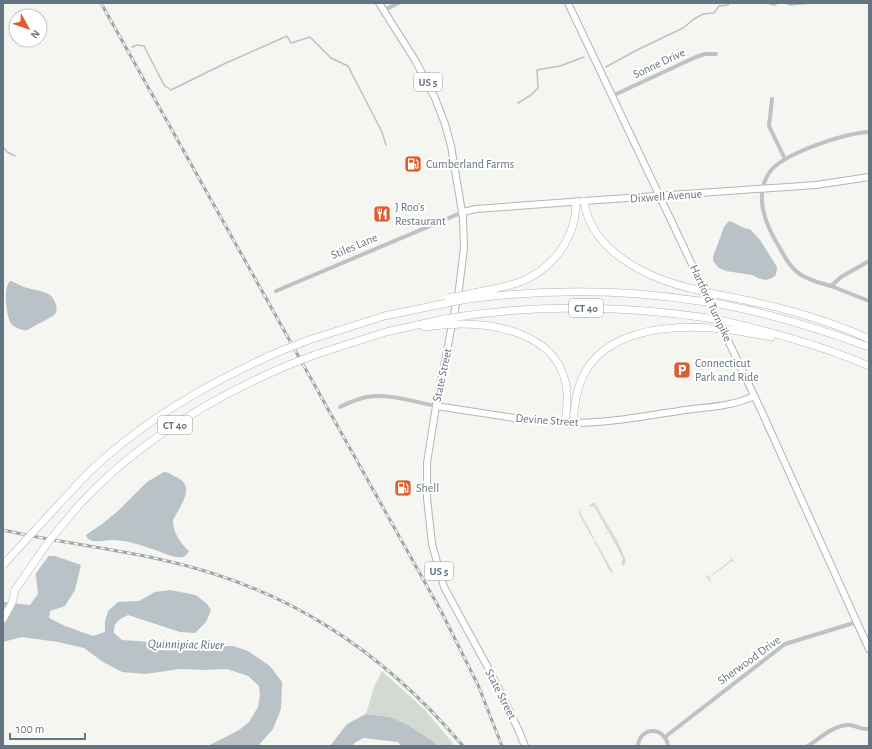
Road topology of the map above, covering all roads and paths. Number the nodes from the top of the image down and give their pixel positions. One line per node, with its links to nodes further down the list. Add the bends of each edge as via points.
1 (379, 3): 4 (main road, State Street / US 5)
2 (398, 3): 4 (street)
3 (568, 3): 6 (main road, Hartford Turnpike)
4 (383, 11): 15 (main road, State Street / US 5, via 415,60 435,98 451,146)
5 (716, 54): 6 (street, Sonne Drive, via 696,57)
6 (612, 96): 12 (main road, Hartford Turnpike)
7 (772, 99): 9 (street, via 768,126)
8 (869, 132): 9 (street, via 837,137)
9 (785, 159): 11 (street, via 769,173)
10 (869, 177): 11 (main road, Dixwell Avenue)
11 (762, 188): 12 (main road, Dixwell Avenue); 17 (street, via 766,220 786,260 798,272)
12 (660, 196): 13 (main road, Dixwell Avenue); 26 (main road, Hartford Turnpike)
13 (584, 201): 14 (main road, Dixwell Avenue); 23 (highway, bridge, via 586,213 603,241 633,266 674,284 798,312)
14 (576, 202): 15 (main road, Dixwell Avenue); 19 (highway, via 575,219 569,236 559,253 547,265 519,282)
15 (462, 212): 18 (street, Stiles Lane); 27 (main road, State Street / US 5, via 464,240 461,281)
16 (869, 261): 17 (street, via 841,277)
17 (831, 286): 20 (street)
18 (276, 291)
19 (468, 296): 24 (highway, CT 40, bridge, via 573,291 640,294 699,301 796,322); 31 (highway, CT 40, bridge, via 363,322 309,340 283,350 189,397 151,421 100,462)
20 (869, 301)
21 (443, 322): 22 (highway, CT 40, bridge, via 464,316 518,309 639,310 708,318); 29 (highway, bridge, via 493,326 514,332 532,340 550,354 566,382); 32 (highway, CT 40, bridge, via 426,327 414,325 373,336 291,364 226,395 164,432 121,464 79,505 49,541)
22 (794, 339): 25 (highway, CT 40); 30 (highway, bridge, via 732,330 683,327 655,330 630,337 606,349 592,362 578,388)
23 (869, 339)
24 (869, 347)
25 (869, 366)
26 (754, 396): 30 (main road, Devine Street, via 715,406 617,420); 35 (main road, Hartford Turnpike)
27 (436, 406): 28 (street, Devine Street, via 374,396); 29 (main road, Devine Street); 39 (main road, State Street / US 5, via 426,483 430,532 438,567 444,587 495,681)
28 (340, 407)
29 (565, 423): 30 (main road, Devine Street)
30 (573, 423)
31 (3, 566)
32 (16, 590): 33 (highway, CT 40); 34 (highway)
33 (3, 610)
34 (3, 619)
35 (857, 622): 36 (main road, Hartford Turnpike); 38 (street, Sherwood Drive, via 785,644)
36 (869, 649)
37 (869, 729): 42 (street, via 850,725 840,726)
38 (665, 737): 40 (street, via 656,731 646,732 639,740); 41 (street)
39 (525, 746)
40 (638, 746)
41 (668, 746)
42 (808, 746)

